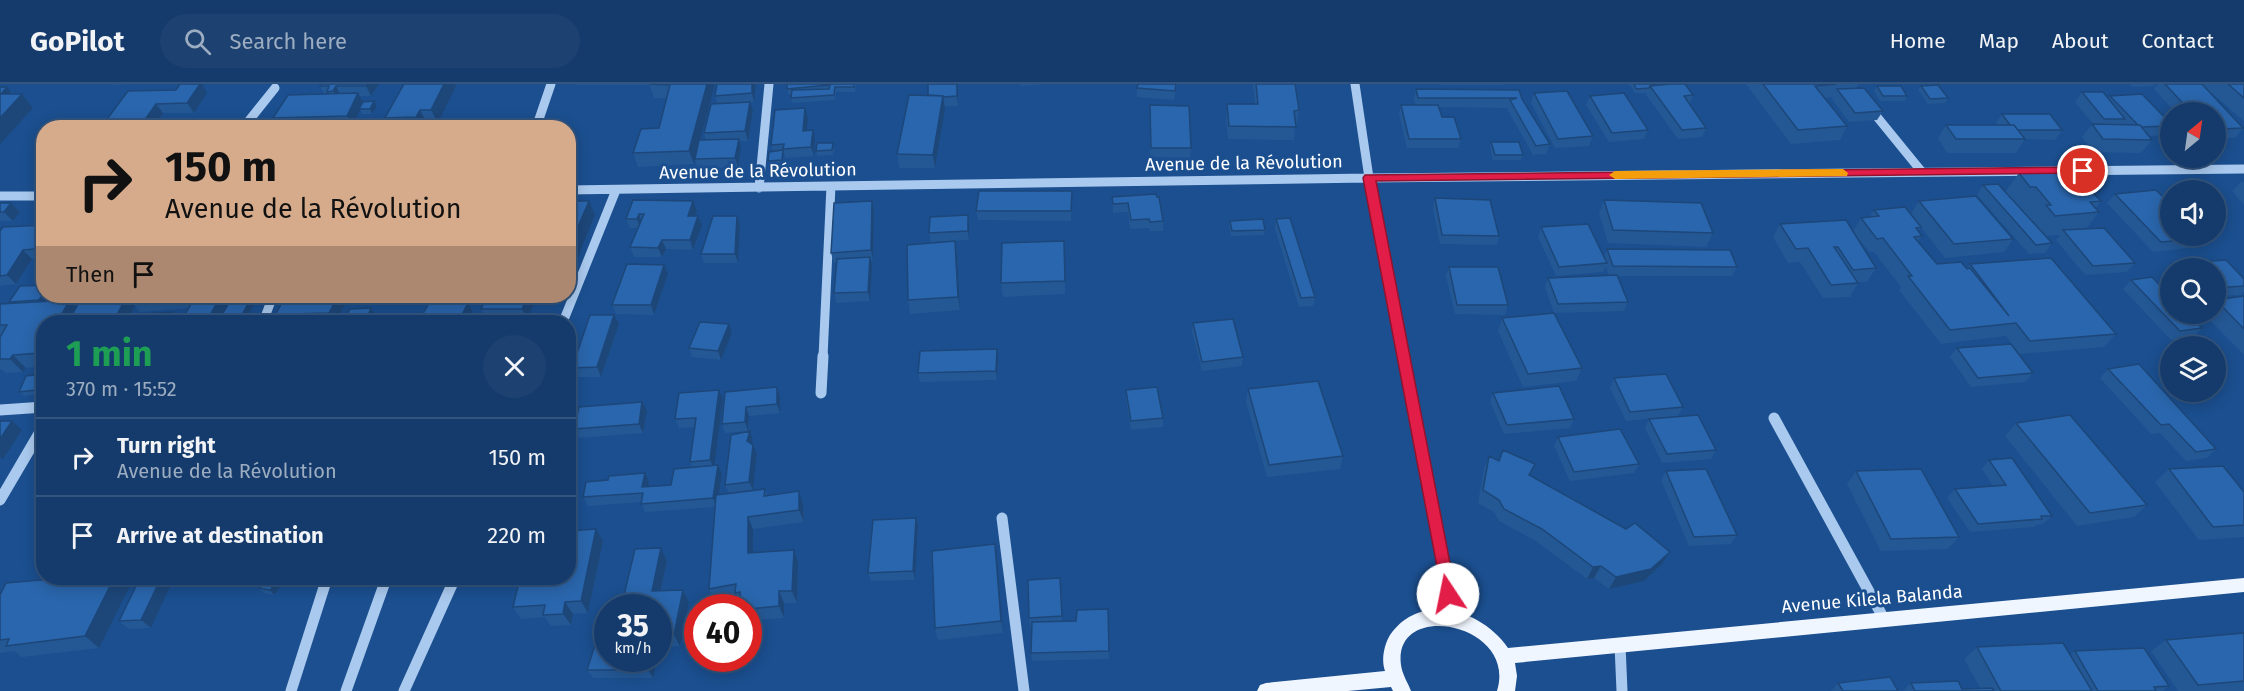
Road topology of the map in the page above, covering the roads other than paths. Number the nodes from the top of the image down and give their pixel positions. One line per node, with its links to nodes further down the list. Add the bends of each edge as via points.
1 (550, 84): 7 (street)
2 (769, 84): 12 (street)
3 (1355, 84): 10 (street)
4 (275, 88): 6 (street)
5 (1865, 102): 9 (street)
6 (249, 120)
7 (539, 120)
8 (2244, 169): 9 (street, Avenue de la Révolution)
9 (1922, 172): 10 (street, Avenue de la Révolution)
10 (1369, 178): 11 (street, Avenue de la Révolution); 29 (street)
11 (831, 186): 12 (street, Avenue de la Révolution); 18 (street)
12 (759, 188): 14 (street, Avenue de la Révolution)
13 (576, 190): 14 (street, Avenue de la Révolution)
14 (616, 190): 17 (street)
15 (0, 196): 16 (street)
16 (36, 196)
17 (576, 290)
18 (821, 393)
19 (36, 408): 20 (street)
20 (0, 410)
21 (1774, 418): 30 (street)
22 (36, 439): 23 (street)
23 (0, 500)
24 (1002, 518): 37 (street)
25 (325, 585): 34 (street)
26 (384, 585): 35 (street)
27 (452, 585): 36 (street)
28 (2244, 585): 30 (main road, Avenue Kilela Balanda)
29 (1452, 617): 32 (main road, via 1483,630); 33 (main road, via 1421,619 1398,636 1391,663)
30 (1884, 619): 31 (main road, Avenue Kilela Balanda)
31 (1620, 645): 32 (main road, Avenue Kilela Balanda); 40 (street)
32 (1504, 656): 39 (main road, via 1509,671)
33 (1399, 685): 38 (main road)
34 (291, 691)
35 (346, 691)
36 (404, 691)
37 (1024, 691)
38 (1266, 691)
39 (1506, 691)
40 (1622, 691)

